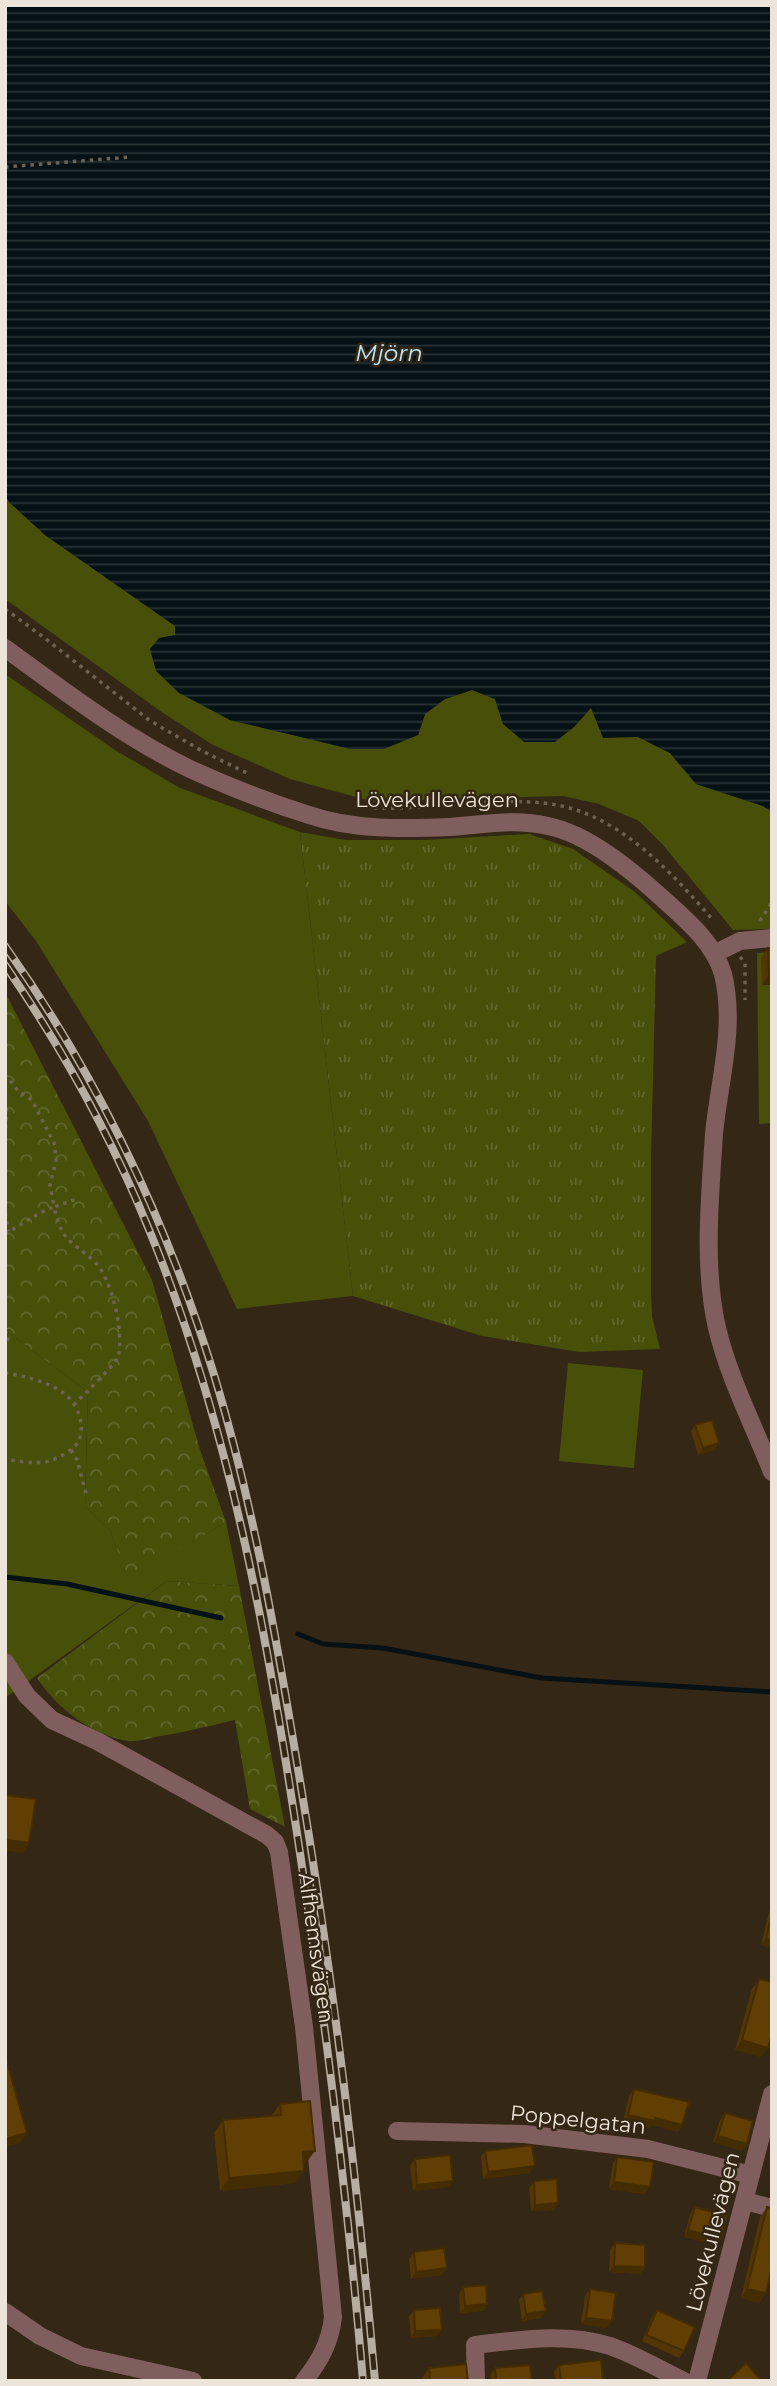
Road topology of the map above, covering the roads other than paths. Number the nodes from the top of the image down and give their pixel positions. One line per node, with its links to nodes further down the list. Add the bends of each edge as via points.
1 (5, 648): 3 (street, Lövekullevägen, via 135,738 190,769 310,816 382,827 516,821 552,826 591,842 651,888)
2 (772, 938): 3 (street, via 732,944)
3 (715, 954): 4 (street, Lövekullevägen, via 723,974 727,1032 709,1227 712,1300 727,1363)
4 (772, 1472)
5 (5, 1662): 13 (street, Alfhemsvägen, via 27,1696 52,1720 275,1842 304,2026 332,2317 331,2337)
6 (772, 2094): 8 (street, Lövekullevägen)
7 (397, 2131): 8 (street, Poppelgatan, via 524,2134 648,2149)
8 (751, 2175): 9 (street, Lövekullevägen)
9 (745, 2201): 10 (street); 16 (street, Lövekullevägen)
10 (772, 2208)
11 (5, 2312): 12 (street, via 80,2356)
12 (193, 2381)
13 (304, 2381)
14 (476, 2381): 15 (street, via 475,2346 568,2338 633,2355)
15 (684, 2381)
16 (697, 2381)

